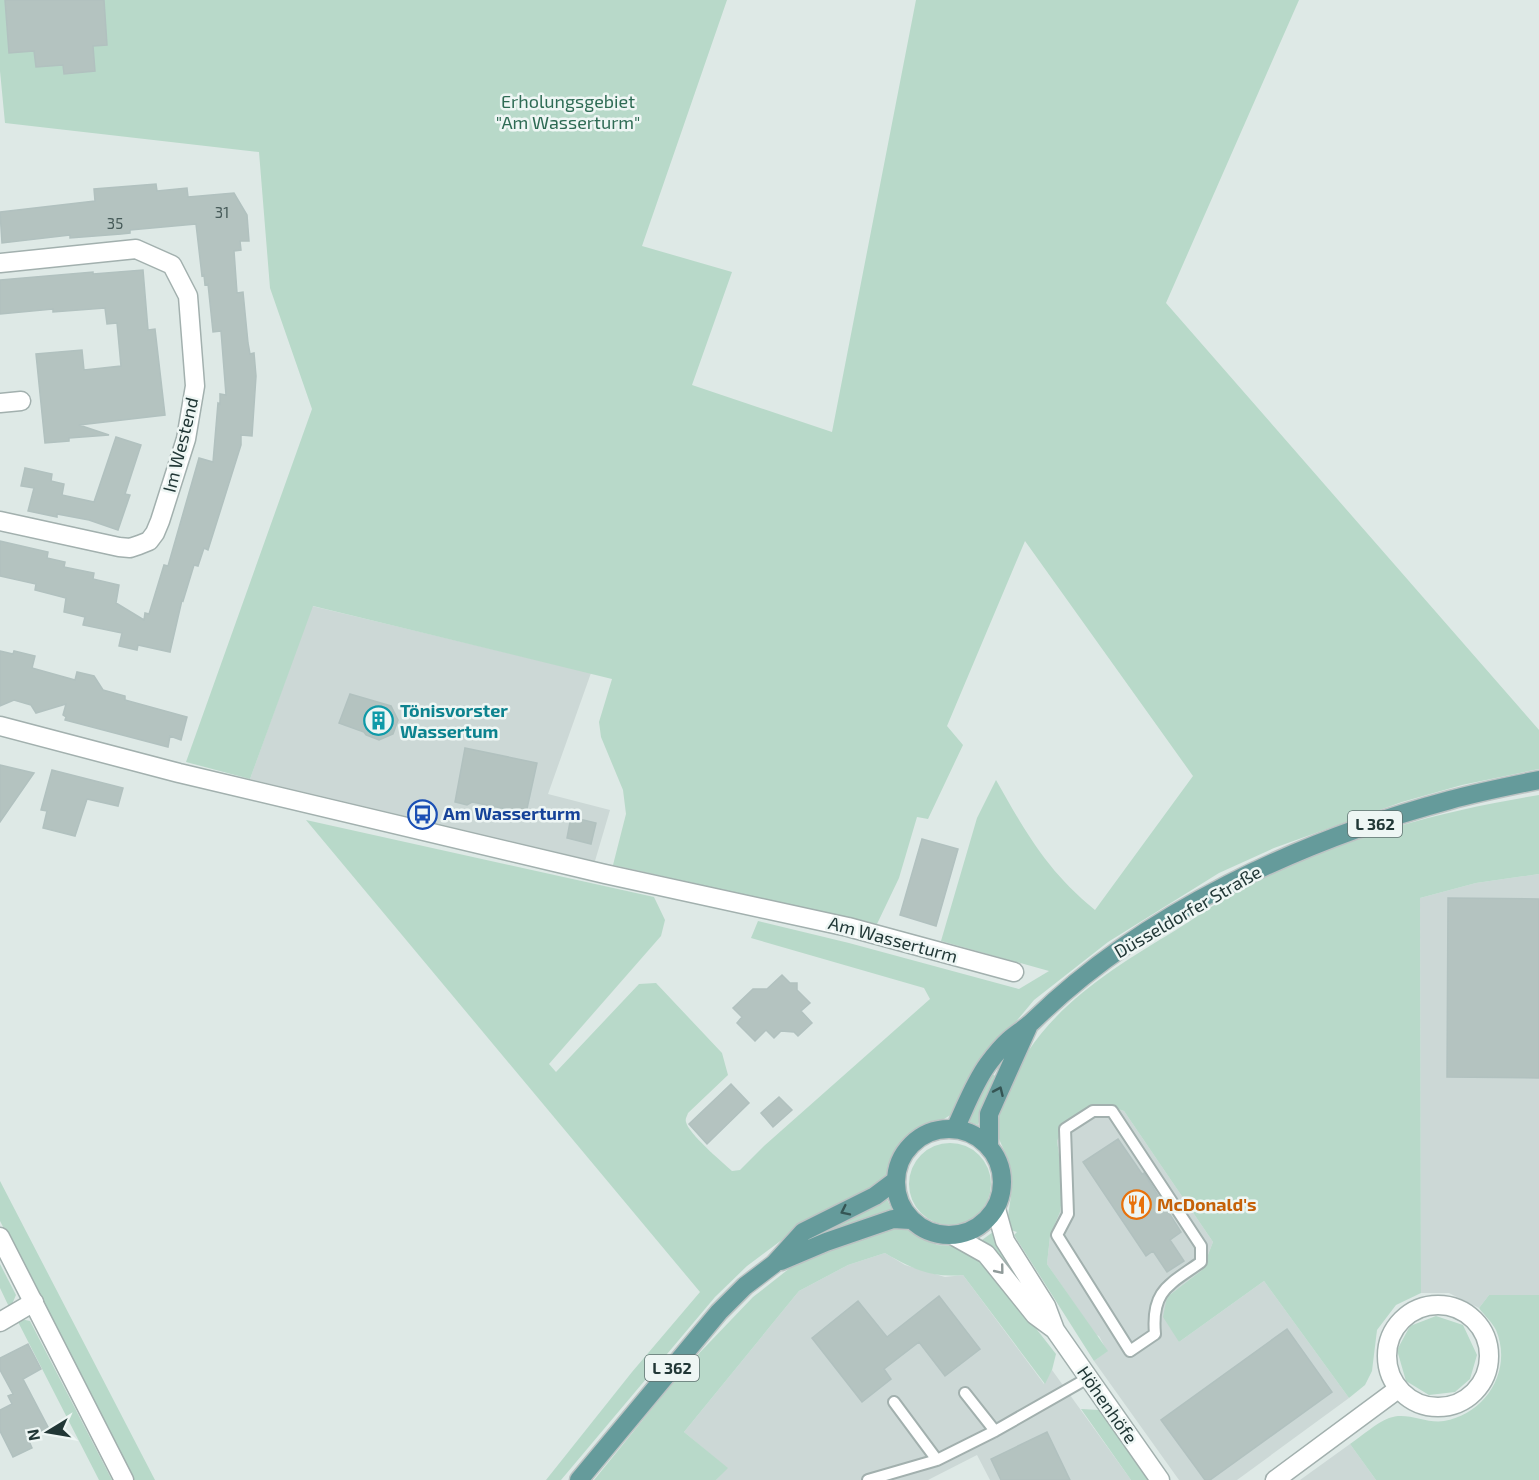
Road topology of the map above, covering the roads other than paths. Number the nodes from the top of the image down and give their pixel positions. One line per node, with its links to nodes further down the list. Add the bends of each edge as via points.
1 (0, 263): 4 (street, Im Westend, via 136,249 172,265 188,296 195,386 186,439 160,521 149,541 130,548 119,547)
2 (21, 401): 3 (street)
3 (0, 403)
4 (0, 521)
5 (0, 726): 7 (street, Am Wasserturm, via 190,776 593,872 848,927)
6 (1539, 780): 8 (main road, Düsseldorfer Straße / L 362, via 1427,807 1339,836 1245,876 1103,961)
7 (1014, 972)
8 (1029, 1025): 9 (main road, Düsseldorfer Straße / L 362, via 1007,1041 987,1066); 10 (main road, Düsseldorfer Straße / L 362, one-way to 8, via 989,1114)
9 (955, 1129): 10 (main road, via 974,1135); 11 (main road, via 937,1130 914,1142 899,1164)
10 (989, 1147): 12 (main road, via 999,1161 1003,1177)
11 (895, 1181): 13 (main road, via 902,1209); 16 (main road, L 362, one-way to 16, via 875,1196 803,1232)
12 (996, 1209): 14 (main road, via 970,1232); 19 (street, Höhenhöfe, via 1005,1240 1046,1306)
13 (911, 1220): 14 (main road, via 938,1235); 16 (main road, L 362, via 893,1219)
14 (954, 1236): 19 (street, Höhenhöfe, one-way to 19, via 986,1254 1035,1315)
15 (0, 1237): 17 (street)
16 (774, 1264): 28 (main road, L 362, via 719,1312)
17 (34, 1302): 18 (street); 27 (street)
18 (0, 1322)
19 (1055, 1330): 21 (street, Höhenhöfe)
20 (1130, 1351): 20 (lane, via 1155,1334 1153,1315 1163,1290 1201,1262 1201,1246 1112,1112 1093,1111 1065,1130 1068,1214 1057,1235)
21 (1088, 1378): 25 (lane); 30 (street, Höhenhöfe)
22 (1398, 1389): 22 (street, via 1411,1400 1443,1407 1473,1393 1483,1380 1488,1347 1472,1318 1442,1305 1409,1314 1397,1325 1389,1340 1387,1357); 31 (street)
23 (965, 1393): 25 (lane)
24 (894, 1402): 26 (lane)
25 (995, 1431): 26 (lane)
26 (937, 1460): 29 (lane)
27 (124, 1480)
28 (579, 1480)
29 (868, 1480)
30 (1160, 1480)
31 (1275, 1480)

